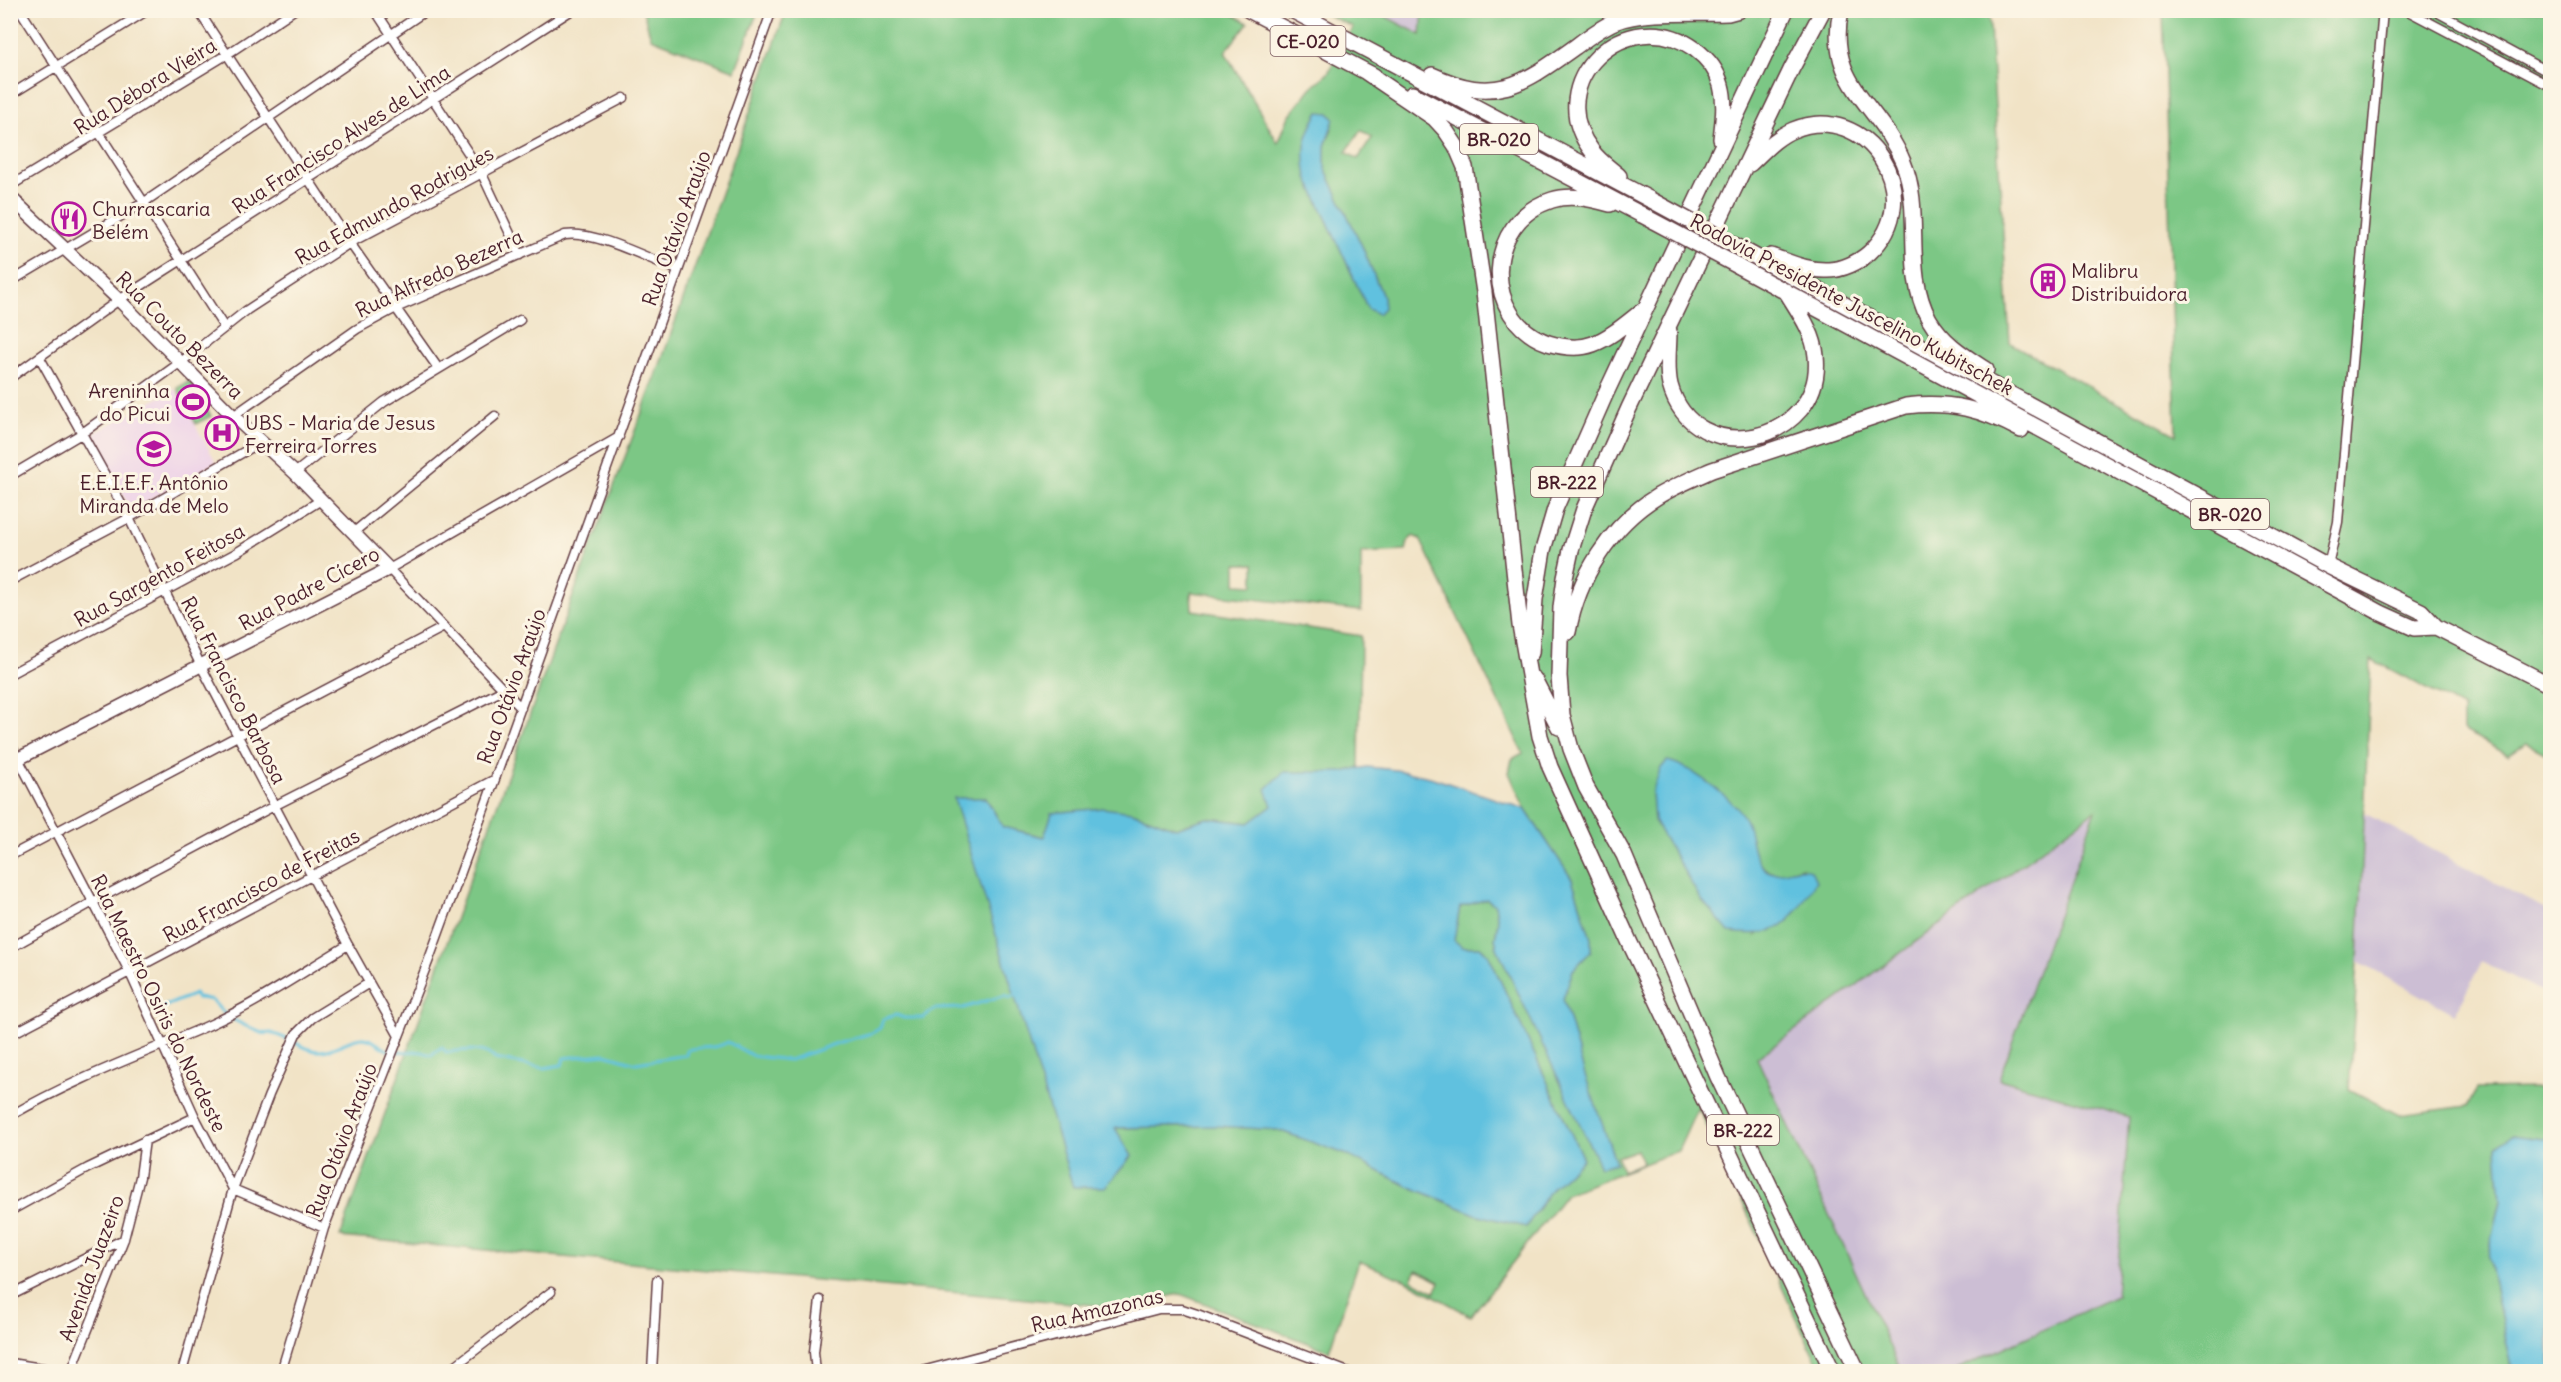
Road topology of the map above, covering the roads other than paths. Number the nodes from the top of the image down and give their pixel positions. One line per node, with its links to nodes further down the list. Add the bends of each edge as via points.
1 (20, 10): 21 (street)
2 (148, 10): 21 (street)
3 (198, 10): 19 (street)
4 (294, 10): 19 (street, Rua Débora Vieira)
5 (375, 10): 18 (street)
6 (427, 10): 18 (street)
7 (572, 10): 27 (street, Rua Francisco Alves de Lima)
8 (772, 10): 44 (street, Rua Otávio Araújo)
9 (1249, 10): 22 (highway, Rodovia Presidente Juscelino Kubitschek / CE-020)
10 (1292, 10): 20 (highway, Rodovia Presidente Juscelino Kubitschek / CE-020)
11 (1739, 10): 20 (highway, via 1639,15 1613,22 1538,74 1494,90 1463,86 1418,68)
12 (1786, 10): 30 (highway)
13 (1823, 10): 31 (highway)
14 (1841, 10): 57 (highway, via 1837,29 1843,66 1850,83 1903,160 1909,179 1916,283 1929,318 1947,344 2004,380)
15 (2383, 10): 69 (street, via 2338,522)
16 (2406, 10): 24 (street)
17 (2433, 10): 23 (street)
18 (391, 36): 27 (street); 28 (street)
19 (226, 56): 28 (street); 29 (street, Rua Débora Vieira)
20 (1392, 63): 36 (highway, Rodovia Presidente Juscelino Kubitschek / BR-020)
21 (57, 67): 25 (street); 29 (street)
22 (1366, 72): 38 (highway, Rodovia Presidente Juscelino Kubitschek / BR-020); 76 (highway, via 1434,118 1456,146 1465,167 1484,292 1520,625)
23 (2550, 73)
24 (2550, 86)
25 (10, 95)
26 (624, 98): 32 (street, Rua Edmundo Rodrigues)
27 (433, 99): 32 (street); 33 (street, Rua Francisco Alves de Lima)
28 (267, 119): 33 (street); 37 (street)
29 (99, 134): 34 (street, Rua Débora Vieira); 37 (street)
30 (1720, 152): 36 (highway, via 1724,98 1715,70 1702,54 1671,35 1635,33 1620,39 1598,54 1582,76 1575,99 1577,120 1591,150); 48 (highway, BR-222)
31 (1742, 172): 41 (highway, via 1792,130 1833,125 1857,135 1876,150 1884,160 1895,196 1886,233 1863,258 1847,266 1813,269); 52 (highway)
32 (482, 174): 39 (street, Rua Edmundo Rodrigues); 42 (street)
33 (308, 180): 39 (street); 43 (street, Rua Francisco Alves de Lima)
34 (10, 186)
35 (10, 197): 40 (street, Rua Couto Bezerra)
36 (1648, 198): 41 (highway, Rodovia Presidente Juscelino Kubitschek / BR-020, bridge)
37 (143, 203): 40 (street); 43 (street)
38 (1636, 211): 46 (highway, Rodovia Presidente Juscelino Kubitschek / BR-020, bridge); 48 (highway, via 1585,198 1550,200 1518,221 1509,234 1499,261 1499,286 1513,317 1540,340 1556,345 1593,344)
39 (350, 243): 49 (street); 51 (street, Rua Edmundo Rodrigues)
40 (64, 249): 45 (street); 47 (street, Rua Couto Bezerra)
41 (1750, 253): 57 (highway, Rodovia Presidente Juscelino Kubitschek / BR-020)
42 (520, 255): 44 (street, Rua Alfredo Bezerra, via 576,233); 49 (street, Rua Alfredo Bezerra)
43 (180, 262): 47 (street, Rua Francisco Alves de Lima); 51 (street)
44 (678, 270): 61 (street, Rua Otávio Araújo)
45 (10, 282)
46 (1786, 291): 52 (highway, via 1813,339 1815,375 1809,394 1791,418 1757,438 1718,436 1688,416 1671,386); 63 (highway, Rodovia Presidente Juscelino Kubitschek / BR-020)
47 (119, 300): 53 (street, Rua Francisco Alves de Lima); 54 (street, Rua Couto Bezerra)
48 (1648, 306): 76 (highway, BR-222, via 1556,509 1543,550)
49 (396, 308): 55 (street); 58 (street, Rua Alfredo Bezerra, via 332,345)
50 (520, 320): 55 (street)
51 (224, 327): 54 (street, Rua Edmundo Rodrigues)
52 (1669, 327): 78 (highway, BR-222, via 1584,508 1571,550 1561,607)
53 (39, 358): 56 (street, Rua Francisco Alves de Lima); 60 (street, Rua Francisco Barbosa)
54 (181, 362): 58 (street, Rua Couto Bezerra); 60 (street, Rua Edmundo Rodrigues)
55 (438, 368): 64 (street, via 384,402)
56 (10, 378)
57 (2023, 400): 69 (highway, Rodovia Presidente Juscelino Kubitschek / BR-020)
58 (232, 416): 62 (street, Rua Couto Bezerra)
59 (495, 416): 68 (street)
60 (81, 434): 65 (street, Rua Edmundo Rodrigues); 67 (street, Rua Francisco Barbosa)
61 (619, 437): 70 (street, Rua Padre Cícero); 81 (street, Rua Otávio Araújo)
62 (261, 442): 64 (street, Rua Couto Bezerra); 67 (street)
63 (2072, 447): 74 (highway, Rodovia Presidente Juscelino Kubitschek / BR-020, via 2381,613 2414,628); 78 (highway, via 2054,447 1978,410 1931,403 1871,417 1683,483 1638,511 1592,565 1571,612)
64 (295, 473): 66 (street, Rua Couto Bezerra)
65 (10, 477)
66 (321, 500): 68 (street, Rua Couto Bezerra); 72 (street, Rua Sargento Feitosa)
67 (129, 518): 71 (street); 72 (street, Rua Francisco Barbosa)
68 (354, 532): 70 (street, Rua Couto Bezerra)
69 (2328, 566): 74 (highway, Rodovia Presidente Juscelino Kubitschek / BR-020, via 2421,610)
70 (388, 569): 73 (street, Rua Couto Bezerra); 75 (street, Rua Padre Cícero)
71 (10, 581)
72 (165, 591): 75 (street, Rua Francisco Barbosa); 77 (street, Rua Sargento Feitosa)
73 (444, 627): 80 (street, Rua Couto Bezerra); 82 (street)
74 (2436, 627): 79 (highway, Rodovia Presidente Juscelino Kubitschek / BR-020)
75 (201, 666): 82 (street, Rua Francisco Barbosa); 85 (street, Rua Padre Cícero)
76 (1530, 670): 84 (highway); 119 (highway, BR-222, via 1540,736 1574,824)
77 (10, 674)
78 (1559, 676): 84 (highway, BR-222, via 1562,715)
79 (2550, 685)
80 (503, 690): 81 (street, Rua Couto Bezerra); 87 (street)
81 (521, 708): 86 (street, Rua Otávio Araújo)
82 (238, 737): 87 (street, Rua Francisco Barbosa); 88 (street)
83 (10, 743): 85 (street, Rua Maestro Osiris do Nordeste)
84 (1571, 749): 120 (highway, BR-222, via 1586,787 1624,855 1718,1077)
85 (15, 761): 88 (street, Rua Maestro Osiris do Nordeste)
86 (495, 779): 90 (street, Rua Francisco de Freitas); 97 (street, Rua Otávio Araújo)
87 (274, 806): 90 (street, Rua Francisco Barbosa); 91 (street)
88 (56, 832): 89 (street); 91 (street, Rua Maestro Osiris do Nordeste)
89 (10, 856)
90 (312, 878): 92 (street, Rua Francisco Barbosa); 94 (street, Rua Francisco de Freitas)
91 (93, 902): 93 (street); 94 (street, Rua Maestro Osiris do Nordeste)
92 (348, 945): 95 (street, Rua Francisco Barbosa); 98 (street, via 256,1000)
93 (10, 948)
94 (130, 973): 96 (street, Rua Francisco de Freitas); 98 (street, Rua Maestro Osiris do Nordeste)
95 (369, 983): 97 (street, Rua Francisco Barbosa); 102 (street, via 312,1018 296,1034)
96 (10, 1035)
97 (399, 1036): 104 (street, Rua Otávio Araújo)
98 (162, 1044): 99 (street); 100 (street, Rua Maestro Osiris do Nordeste)
99 (10, 1116)
100 (195, 1117): 101 (street); 102 (street, Rua Maestro Osiris do Nordeste)
101 (145, 1140): 103 (street); 105 (street, Avenida Juazeiro)
102 (233, 1189): 104 (street); 112 (street)
103 (10, 1211)
104 (324, 1228): 113 (street, Rua Otávio Araújo)
105 (124, 1239): 108 (street); 111 (street, Avenida Juazeiro)
106 (657, 1280): 115 (street)
107 (551, 1292): 114 (street)
108 (10, 1296)
109 (820, 1300): 116 (street, via 814,1352)
110 (10, 1363): 111 (street)
111 (70, 1371)
112 (182, 1371)
113 (281, 1371)
114 (447, 1371)
115 (652, 1371)
116 (816, 1371)
117 (918, 1371): 118 (street, Rua Amazonas, via 1159,1308 1172,1308)
118 (1348, 1371)
119 (1833, 1371)
120 (1858, 1371)

